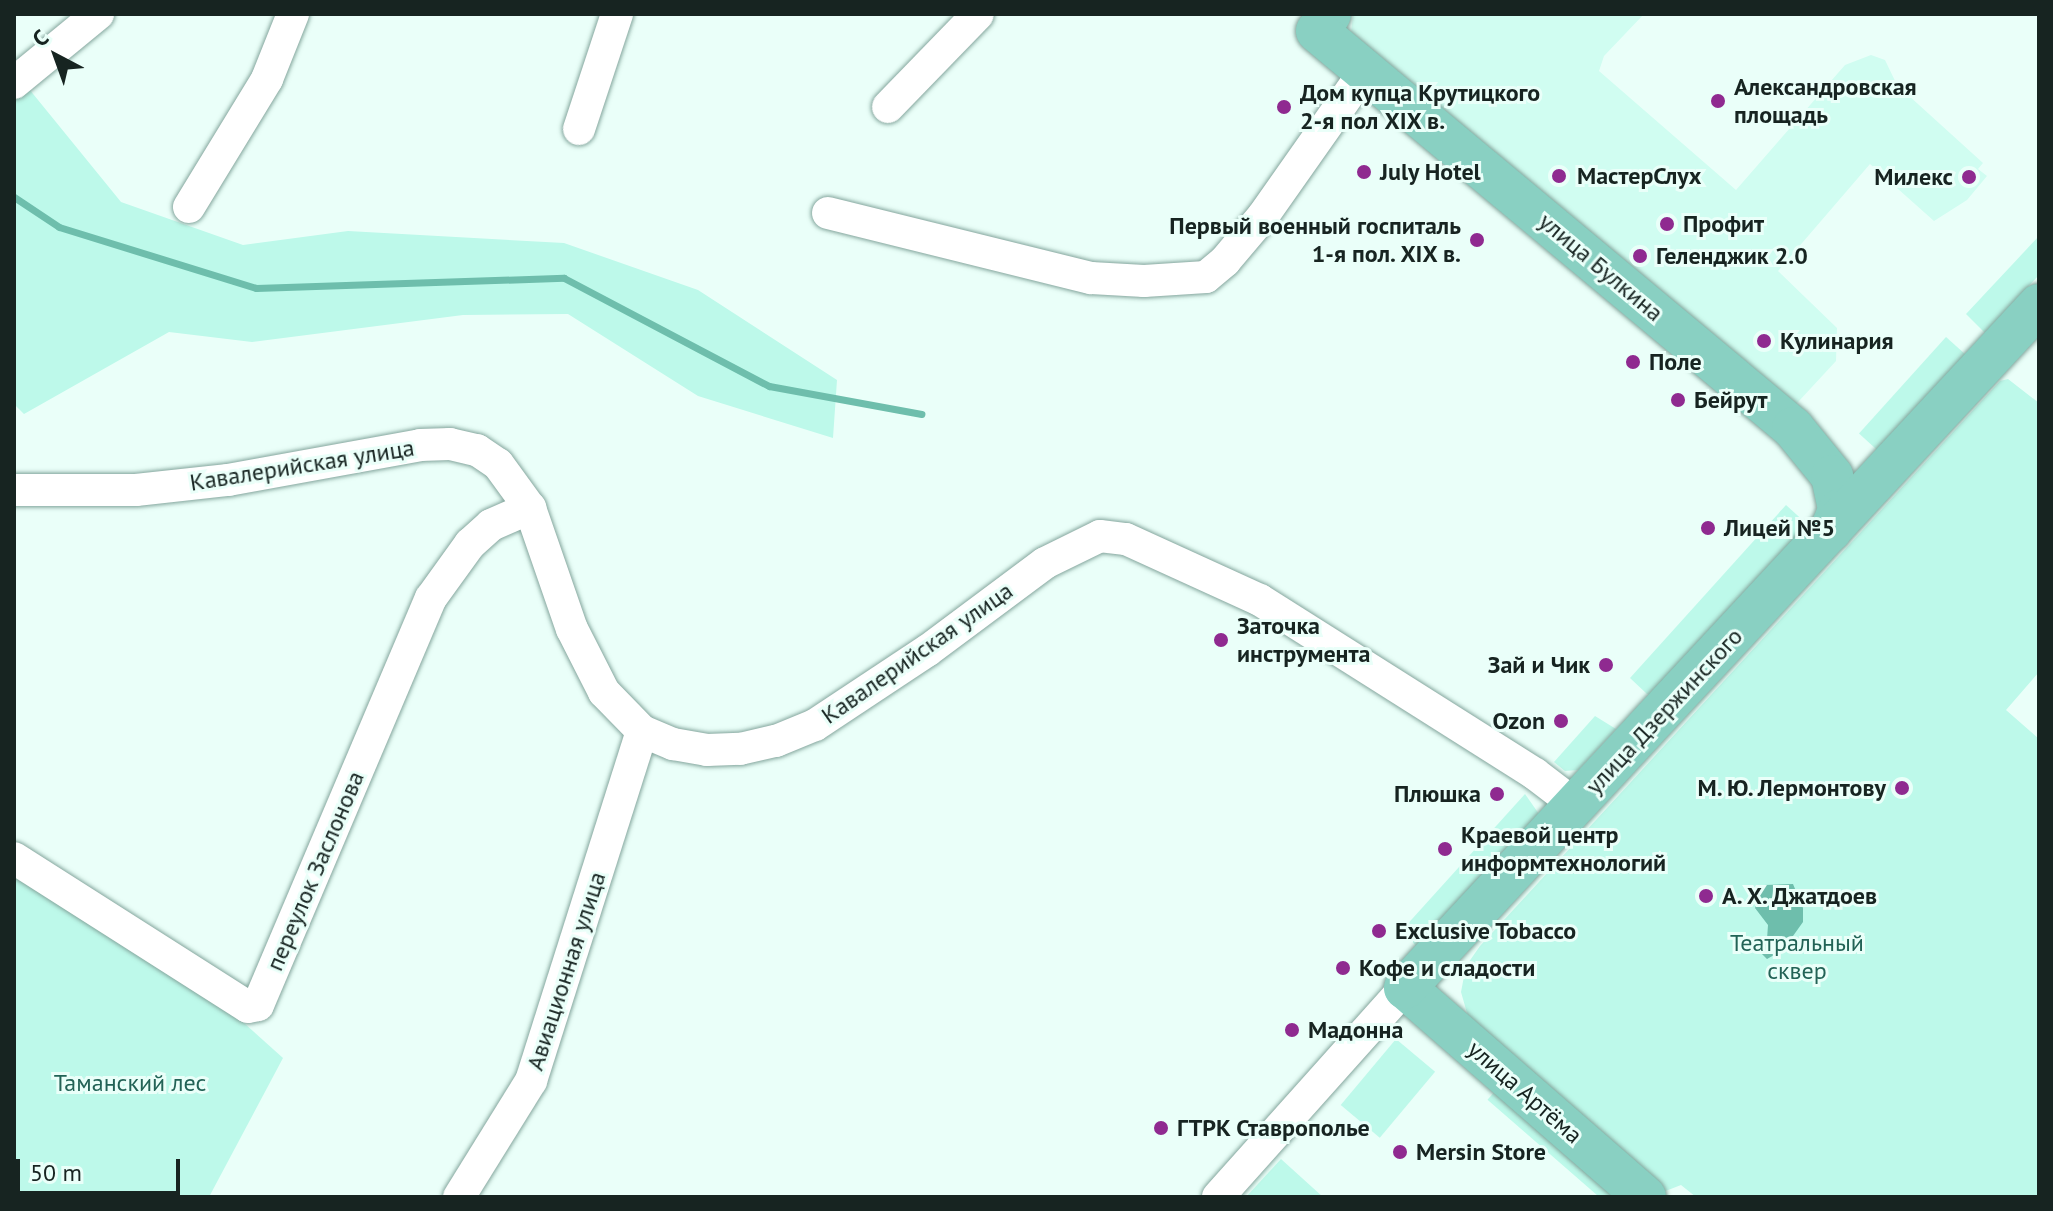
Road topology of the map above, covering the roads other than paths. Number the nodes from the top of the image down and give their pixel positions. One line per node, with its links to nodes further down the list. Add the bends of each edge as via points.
1 (98, 14): 7 (street)
2 (293, 14): 10 (street, via 267,79)
3 (617, 14): 9 (street)
4 (978, 14): 8 (street)
5 (1324, 22): 6 (main road, улица Булкина)
6 (1365, 71): 11 (street, via 1263,216 1206,277 1091,278); 14 (main road, улица Булкина)
7 (16, 80)
8 (888, 107)
9 (579, 129)
10 (189, 207)
11 (828, 213)
12 (2039, 305): 13 (main road, улица Дзержинского)
13 (1949, 402): 14 (main road, улица Дзержинского, via 1870,458 1840,456); 17 (main road, улица Дзержинского)
14 (1793, 428): 17 (main road, улица Булкина, via 1832,476 1839,510)
15 (14, 490): 16 (street, Кавалерийская улица, via 151,488 228,480 450,444 477,450 498,464)
16 (530, 508): 18 (street, Кавалерийская улица, via 587,663 604,692); 20 (street, переулок Заслонова, via 491,525 470,544 431,598 258,1005 248,1007)
17 (1831, 530): 19 (main road, улица Дзержинского)
18 (642, 731): 19 (street, Кавалерийская улица, via 673,744 740,749 815,725 1045,563 1100,536 1126,539 1260,600); 22 (street, Авиационная улица, via 531,1081)
19 (1577, 806): 21 (main road, улица Дзержинского)
20 (14, 858)
21 (1405, 988): 23 (street, улица Дзержинского); 24 (main road, улица Артёма)
22 (459, 1197)
23 (1218, 1197)
24 (1645, 1197)

